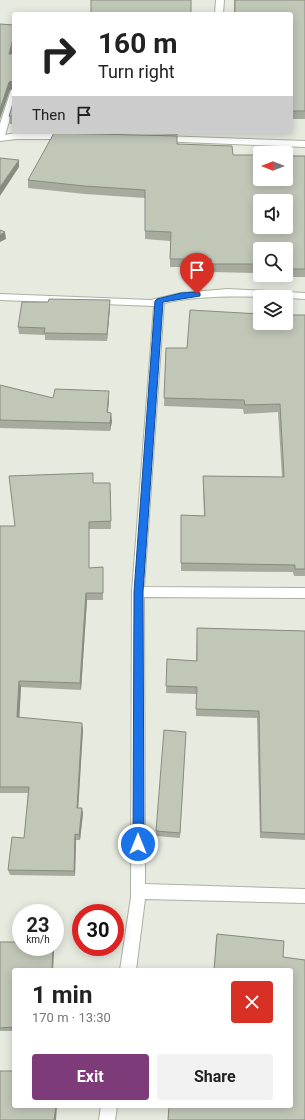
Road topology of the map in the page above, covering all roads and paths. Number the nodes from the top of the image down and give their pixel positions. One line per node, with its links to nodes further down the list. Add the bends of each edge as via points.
1 (220, 0): 2 (street)
2 (219, 12)
3 (12, 99): 6 (street)
4 (220, 136): 7 (street); 8 (street)
5 (79, 137): 6 (street)
6 (0, 138)
7 (150, 139)
8 (305, 144)
9 (305, 296): 11 (street, via 228,292 181,296)
10 (0, 297): 11 (street)
11 (159, 301): 12 (street)
12 (138, 592): 13 (street); 14 (street)
13 (305, 593)
14 (138, 891): 15 (street); 16 (street)
15 (305, 896)
16 (128, 968)
17 (109, 1108): 18 (street)
18 (107, 1120)

